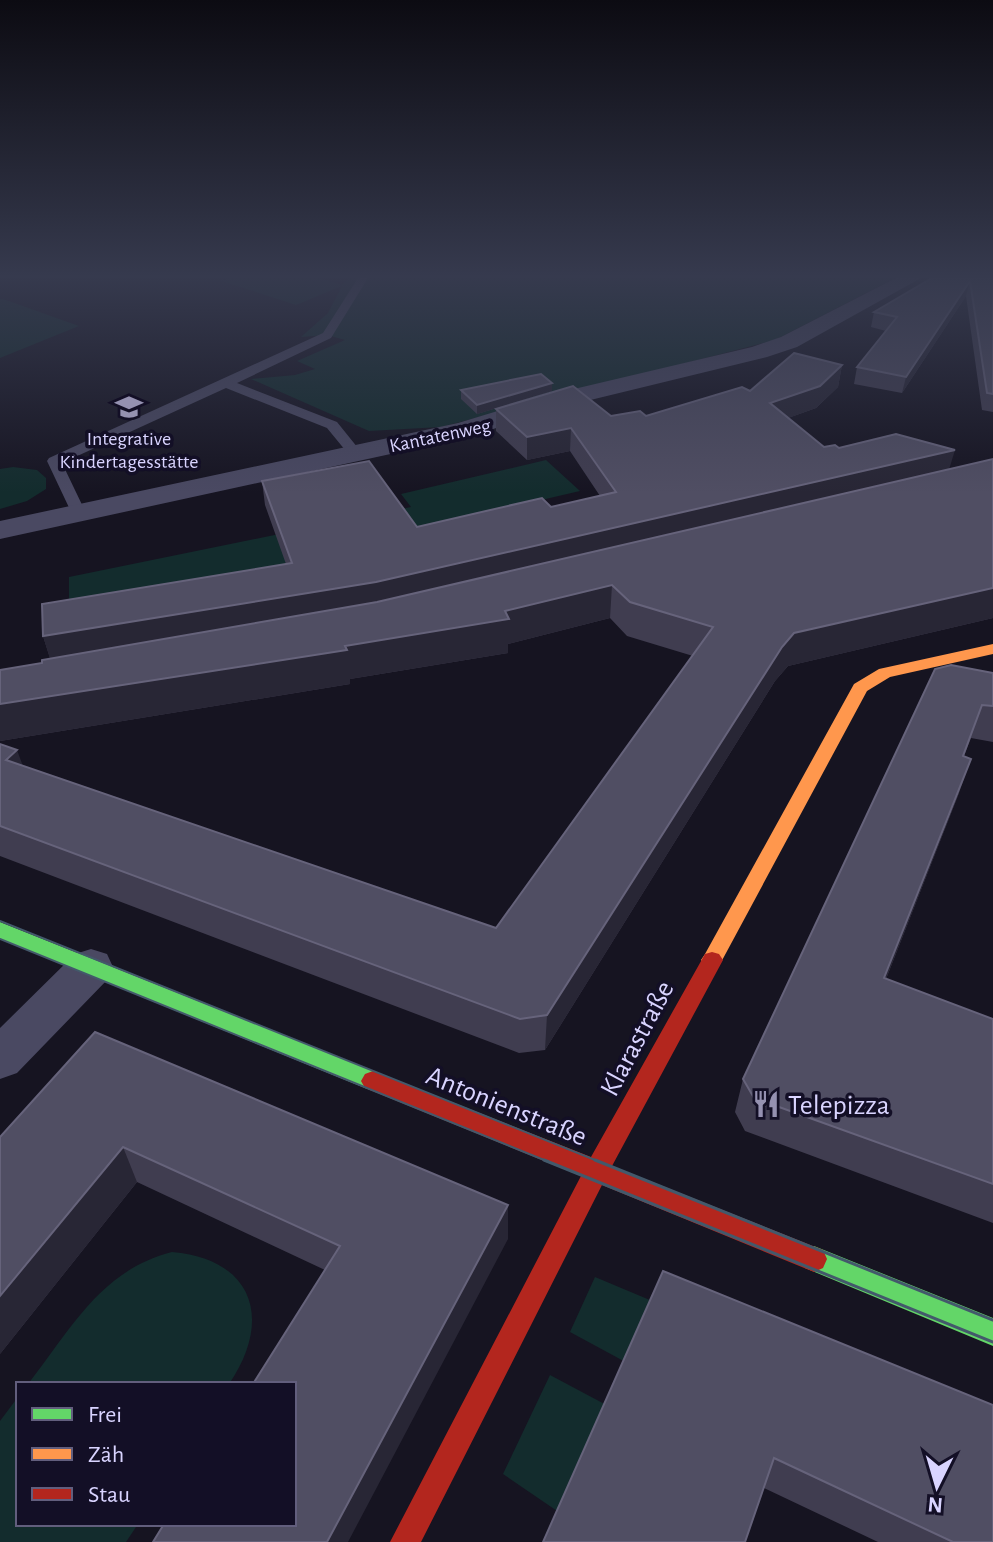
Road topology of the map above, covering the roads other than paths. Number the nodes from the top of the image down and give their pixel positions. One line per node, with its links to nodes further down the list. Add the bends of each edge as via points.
1 (296, 350): 3 (lane)
2 (765, 350): 4 (street, Kantatenweg, via 566,398 501,421)
3 (226, 383): 4 (lane, via 332,425); 5 (lane, via 54,461)
4 (355, 453): 5 (street, Kantatenweg)
5 (78, 513): 6 (street, Kantatenweg)
6 (0, 530)
7 (993, 649): 11 (street, Klarastraße, via 885,673 860,688)
8 (0, 930): 9 (street, Antonienstraße)
9 (91, 967): 10 (street); 11 (street, Antonienstraße)
10 (0, 1059)
11 (596, 1172): 12 (street, Antonienstraße); 13 (street, Klarastraße)
12 (993, 1332)
13 (405, 1542)

